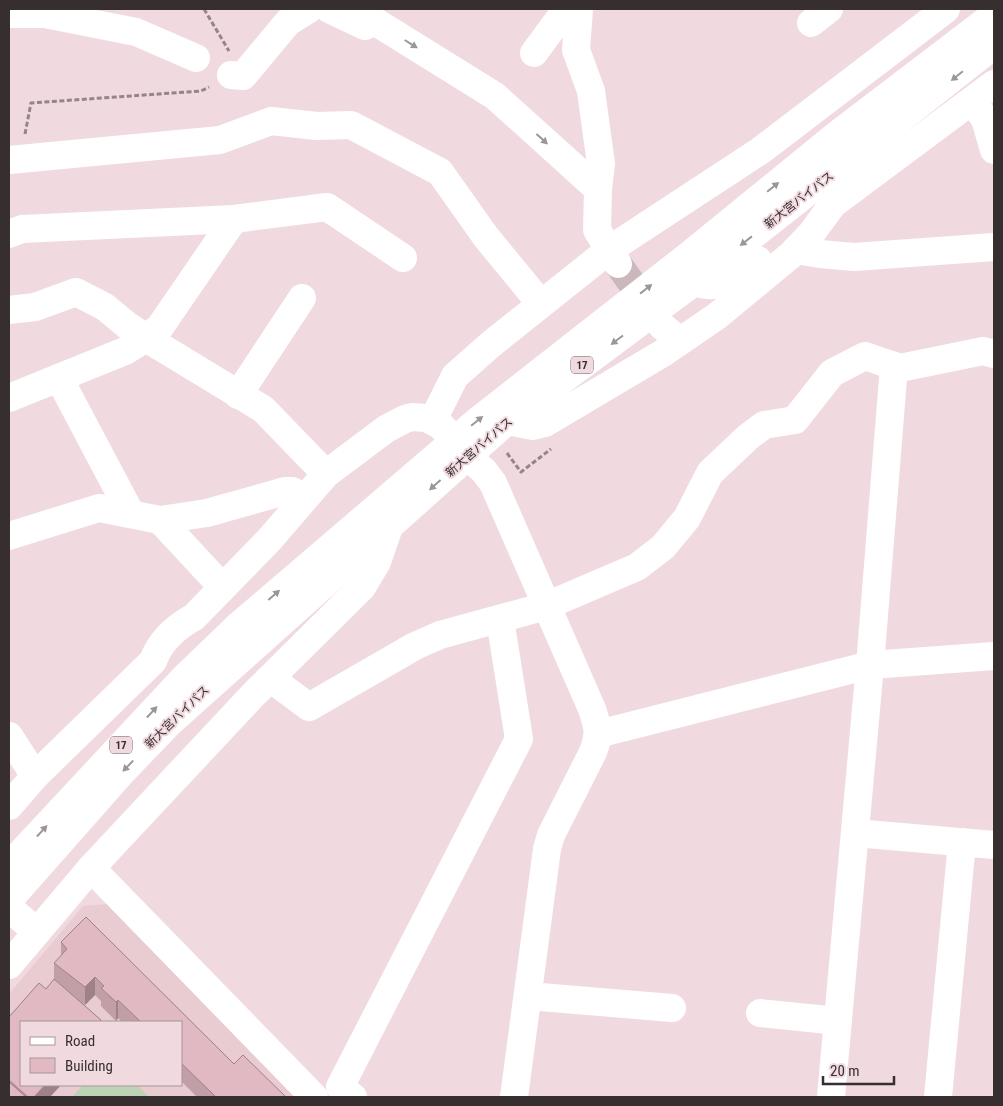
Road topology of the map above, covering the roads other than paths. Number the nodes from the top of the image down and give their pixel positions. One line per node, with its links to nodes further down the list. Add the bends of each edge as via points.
1 (308, 9): 11 (main road, via 288,22)
2 (329, 9): 6 (main road, via 365,26)
3 (946, 9): 22 (main road, via 760,151)
4 (572, 10): 9 (main road); 16 (main road, via 576,50 591,91 602,164)
5 (9, 14): 10 (main road, via 45,14 136,32)
6 (365, 15): 16 (main road, one-way to 16, via 495,96)
7 (994, 15): 36 (main road, 新大宮バイパス / 17, one-way to 7, via 834,137)
8 (994, 45): 24 (main road, 新大宮バイパス / 17, one-way to 24)
9 (534, 53)
10 (196, 58)
11 (237, 76)
12 (994, 84): 13 (main road)
13 (972, 101): 14 (main road, via 985,119); 17 (main road)
14 (994, 150)
15 (9, 160): 26 (main road, via 220,140 271,121 317,126 351,125 440,172 486,237)
16 (598, 189): 22 (main road, via 597,230)
17 (833, 204): 21 (main road); 24 (main road, via 734,279 712,286)
18 (234, 218): 19 (main road, via 22,229); 23 (main road, via 327,207); 28 (main road, via 160,327)
19 (9, 234)
20 (994, 247): 21 (main road, via 854,257)
21 (796, 250): 35 (main road, via 716,316 671,334 663,353 545,423 533,426)
22 (613, 257): 26 (main road)
23 (402, 258)
24 (694, 282): 35 (main road, 新大宮バイパス / 17, one-way to 35)
25 (302, 298): 32 (main road)
26 (541, 304): 34 (main road, via 455,376)
27 (9, 310): 28 (main road, via 35,307 76,292 105,306)
28 (146, 338): 31 (main road, via 125,351); 32 (main road)
29 (994, 354): 30 (main road, via 983,351 900,368)
30 (894, 366): 44 (main road, via 865,356 832,373 795,420 764,425 710,473 687,518 663,547 637,567); 47 (main road)
31 (59, 378): 33 (main road); 39 (main road)
32 (238, 394): 37 (main road, via 263,409)
33 (9, 398)
34 (433, 420): 36 (main road); 37 (main road, via 412,417 398,422)
35 (507, 421): 36 (main road, 新大宮バイパス / 17)
36 (461, 448): 41 (main road, 新大宮バイパス / 17, one-way to 41); 44 (main road, via 493,484); 56 (main road, 新大宮バイパス / 17, one-way to 36, via 170,692 237,627)
37 (326, 474): 38 (main road)
38 (305, 497): 40 (main road, via 285,491 207,513); 51 (main road, via 269,540 194,617 181,624 158,648 152,661)
39 (130, 514): 40 (main road); 42 (main road, via 99,508)
40 (160, 520): 43 (main road)
41 (389, 527): 48 (main road, via 378,562 362,588); 58 (main road, 新大宮バイパス / 17, one-way to 58, via 169,724 122,772)
42 (9, 536)
43 (212, 577)
44 (546, 606): 45 (main road); 49 (main road, via 592,709)
45 (500, 619): 48 (main road, via 440,635 415,646 309,707); 65 (main road, via 519,739 340,1087)
46 (994, 656): 47 (main road)
47 (870, 665): 49 (main road); 53 (main road)
48 (270, 678): 57 (main road)
49 (598, 734): 60 (main road, via 593,752 547,849)
50 (9, 736): 51 (main road)
51 (35, 776): 52 (main road)
52 (9, 806)
53 (855, 833): 54 (main road); 63 (main road)
54 (962, 842): 55 (main road); 68 (main road)
55 (994, 845)
56 (9, 866)
57 (91, 868): 58 (main road); 64 (main road)
58 (19, 915): 59 (main road)
59 (9, 965)
60 (528, 996): 61 (main road); 66 (main road)
61 (672, 1008)
62 (760, 1013): 63 (main road)
63 (838, 1021): 67 (main road)
64 (314, 1097)
65 (353, 1097)
66 (514, 1097)
67 (831, 1097)
68 (938, 1097)

